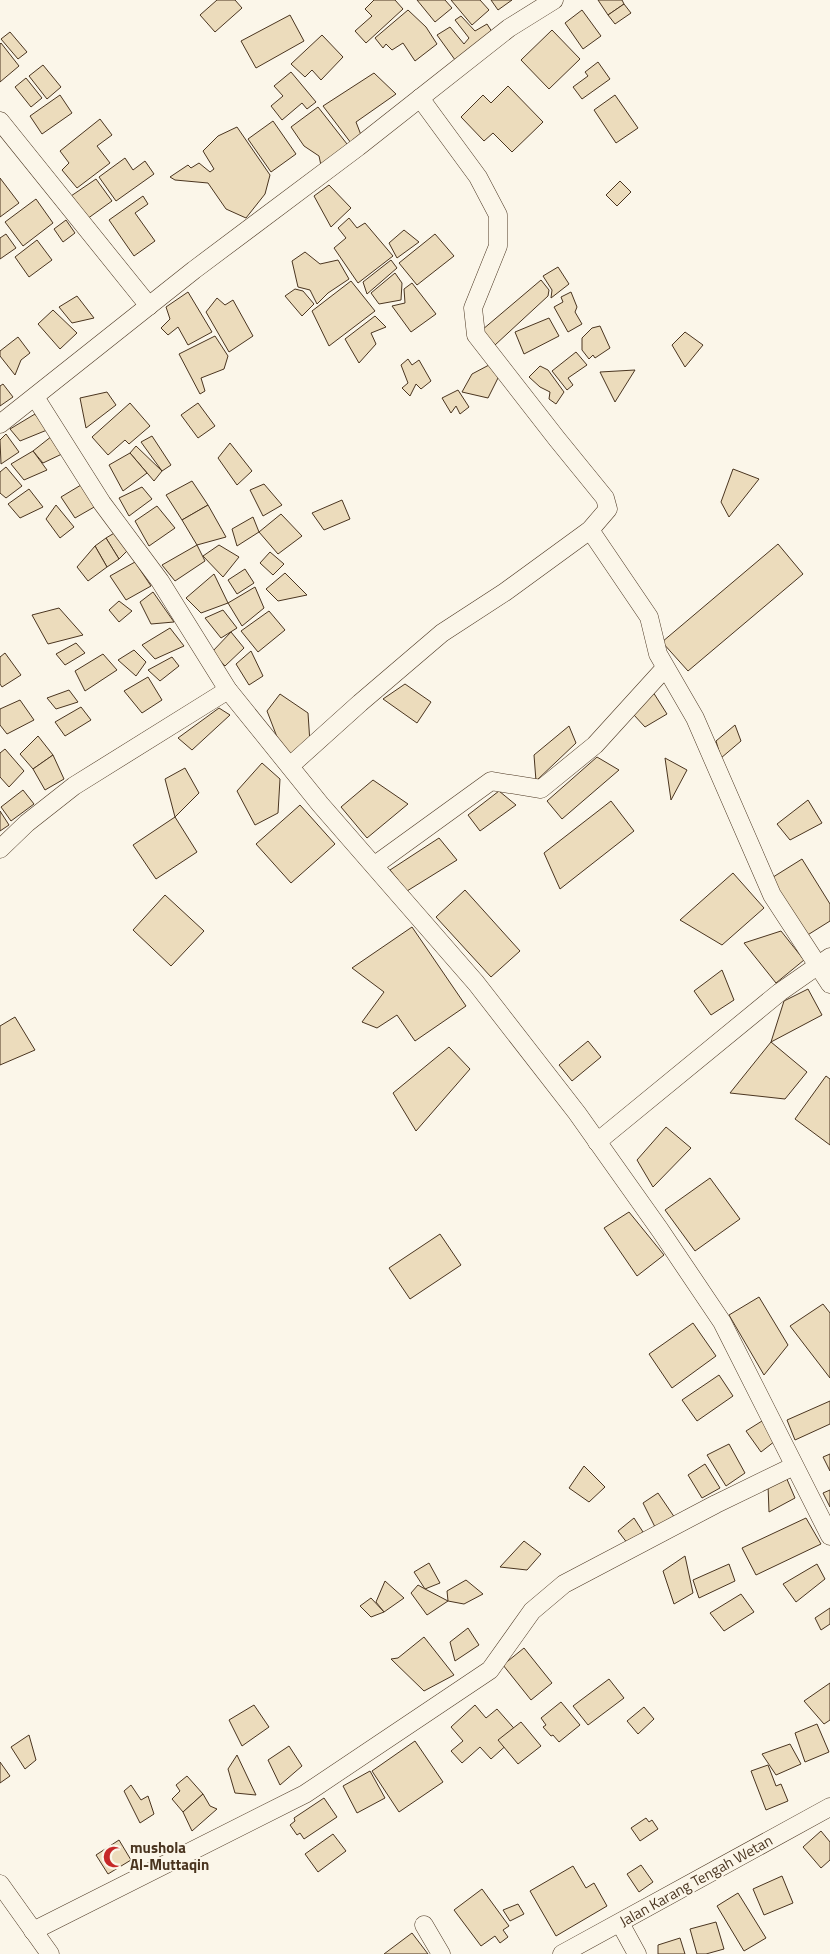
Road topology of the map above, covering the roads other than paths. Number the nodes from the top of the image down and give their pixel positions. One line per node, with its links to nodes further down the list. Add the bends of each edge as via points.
1 (554, 0): 2 (street)
2 (536, 5): 3 (street)
3 (420, 98): 5 (street); 8 (street, via 478,177 498,215 498,246 473,308 476,335 605,498 608,508)
4 (0, 120): 5 (street)
5 (149, 306): 6 (street)
6 (35, 397): 7 (street); 10 (street, via 102,503 160,581)
7 (0, 424)
8 (590, 530): 9 (street, via 649,617); 11 (street, via 442,633)
9 (665, 668): 13 (street, via 595,746 541,789 491,781); 14 (street, via 694,718 772,896)
10 (228, 690): 11 (street); 12 (street, via 74,786)
11 (290, 766): 13 (street)
12 (0, 849)
13 (375, 865): 16 (street, via 476,983)
14 (824, 961): 15 (street); 16 (street, via 780,992)
15 (830, 984)
16 (597, 1142): 17 (street, via 722,1322)
17 (794, 1466): 18 (street); 23 (street, via 564,1584 532,1611 490,1670 305,1794)
18 (830, 1536)
19 (830, 1807): 21 (street, Jalan Karang Tengah Wetan)
20 (0, 1884): 23 (street)
21 (620, 1922): 26 (street, Jalan Karang Tengah Wetan); 27 (street)
22 (424, 1925): 25 (street)
23 (34, 1932): 24 (street)
24 (50, 1954)
25 (441, 1954)
26 (562, 1954)
27 (638, 1954)

